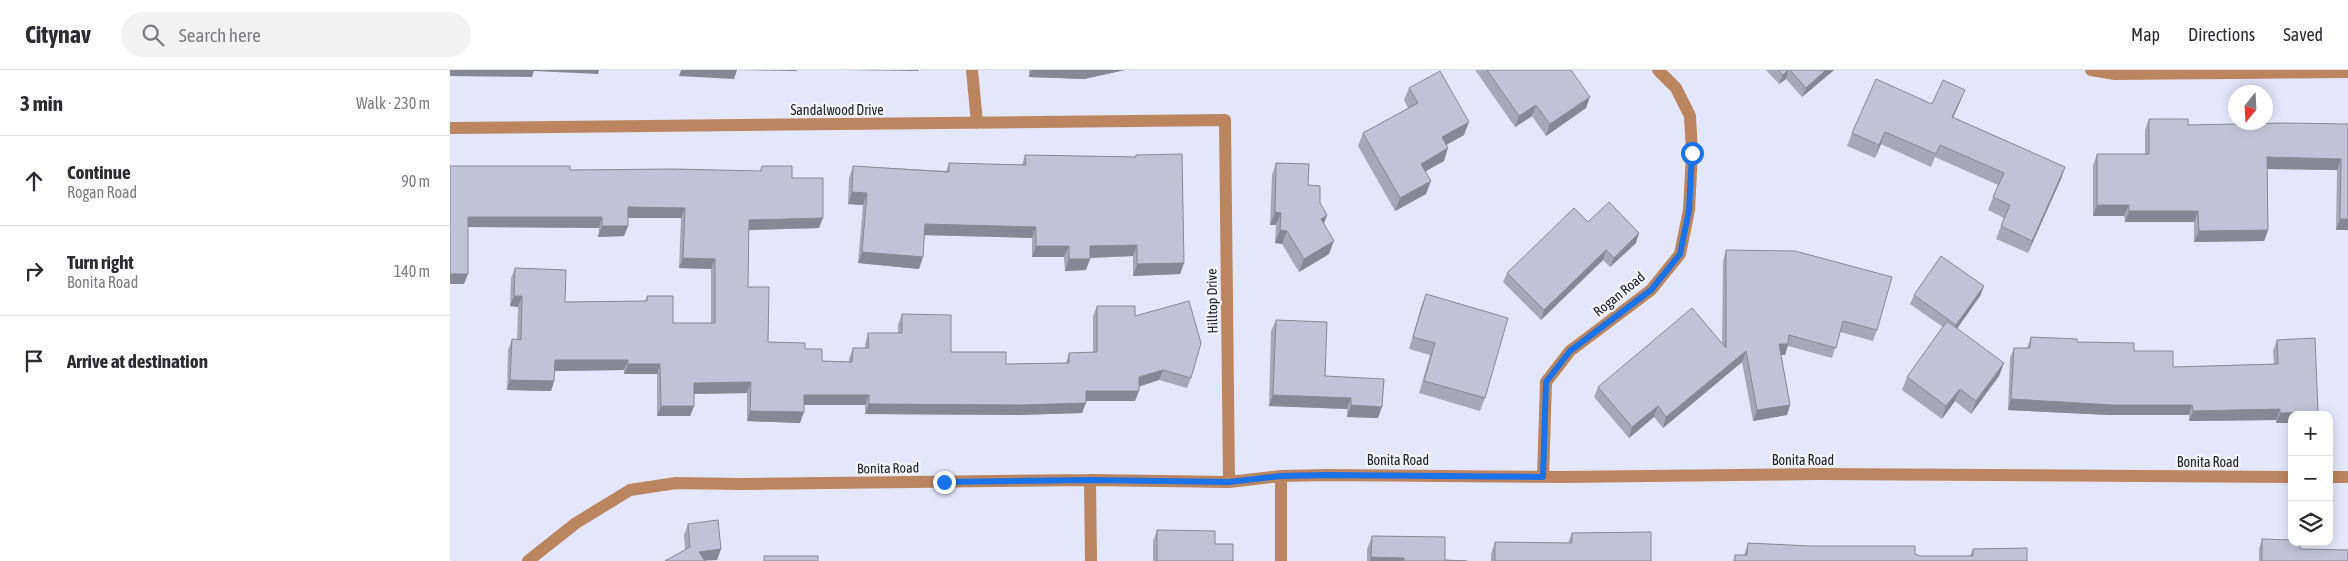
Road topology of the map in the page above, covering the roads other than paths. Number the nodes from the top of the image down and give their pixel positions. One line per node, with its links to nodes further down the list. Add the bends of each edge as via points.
1 (972, 70): 6 (street)
2 (1658, 70): 9 (street, Rogan Road, via 1676,88 1690,116 1689,210 1680,254 1651,290 1570,351 1546,382)
3 (2091, 70): 4 (street, via 2115,74)
4 (2348, 72)
5 (1225, 120): 6 (street, Sandalwood Drive); 14 (street, Hilltop Drive)
6 (977, 123): 7 (street, Sandalwood Drive)
7 (450, 128)
8 (1281, 476): 9 (street, Bonita Road); 14 (street, Bonita Road); 17 (street)
9 (1543, 477): 10 (street, Bonita Road, via 1817,474)
10 (2288, 477)
11 (2333, 477): 12 (street)
12 (2348, 477)
13 (1090, 480): 14 (street, Bonita Road); 15 (street, Bonita Road, via 676,483 630,490 576,523); 16 (street)
14 (1229, 482)
15 (528, 561)
16 (1091, 561)
17 (1281, 561)

